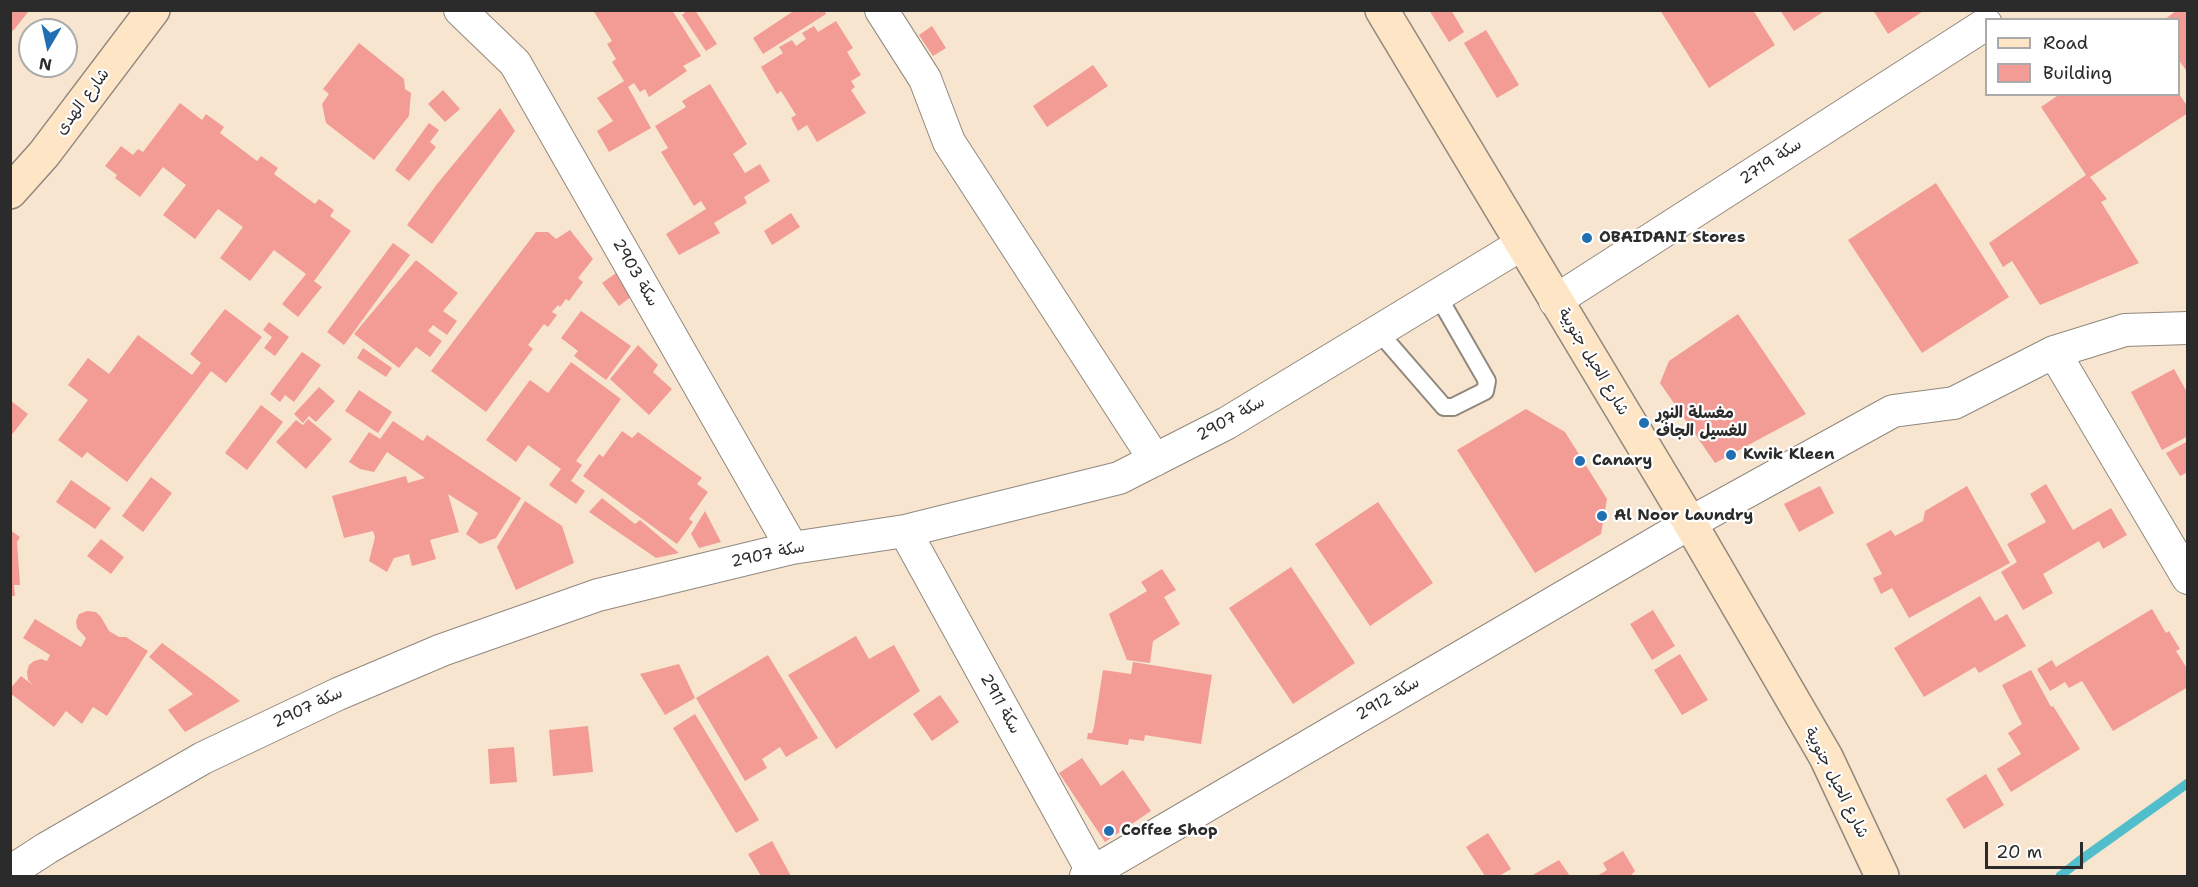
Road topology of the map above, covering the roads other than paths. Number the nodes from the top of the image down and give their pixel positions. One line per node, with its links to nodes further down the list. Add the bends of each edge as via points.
1 (153, 10): 6 (street, شارع الهدى, via 44,154)
2 (460, 10): 16 (street, سكة 2903, via 515,63)
3 (881, 10): 13 (street, via 925,79 949,142)
4 (1382, 10): 7 (street, شارع الحيل جنوبية)
5 (1985, 25): 9 (street, سكة 2719)
6 (10, 192)
7 (1522, 244): 8 (street, سكة 2907); 9 (street, شارع الحيل جنوبية)
8 (1438, 296): 11 (street, سكة 2907); 11 (lane, via 1487,381 1485,391 1444,407)
9 (1556, 301): 14 (street, شارع الحيل جنوبية)
10 (2187, 328): 12 (street, سكة 2912, via 2125,330)
11 (1378, 332): 13 (street, سكة 2907, via 1227,423)
12 (2054, 352): 14 (street, سكة 2912, via 1954,403 1893,411); 17 (street)
13 (1155, 460): 15 (street, سكة 2907, via 1119,478)
14 (1690, 523): 19 (street, سكة 2912); 20 (street, شارع الحيل جنوبية, via 1826,757)
15 (905, 531): 16 (street, سكة 2907); 19 (street, سكة 2911)
16 (792, 548): 18 (street, سكة 2907, via 598,595 442,650 203,758)
17 (2187, 578)
18 (10, 872)
19 (1091, 875)
20 (1882, 876)

